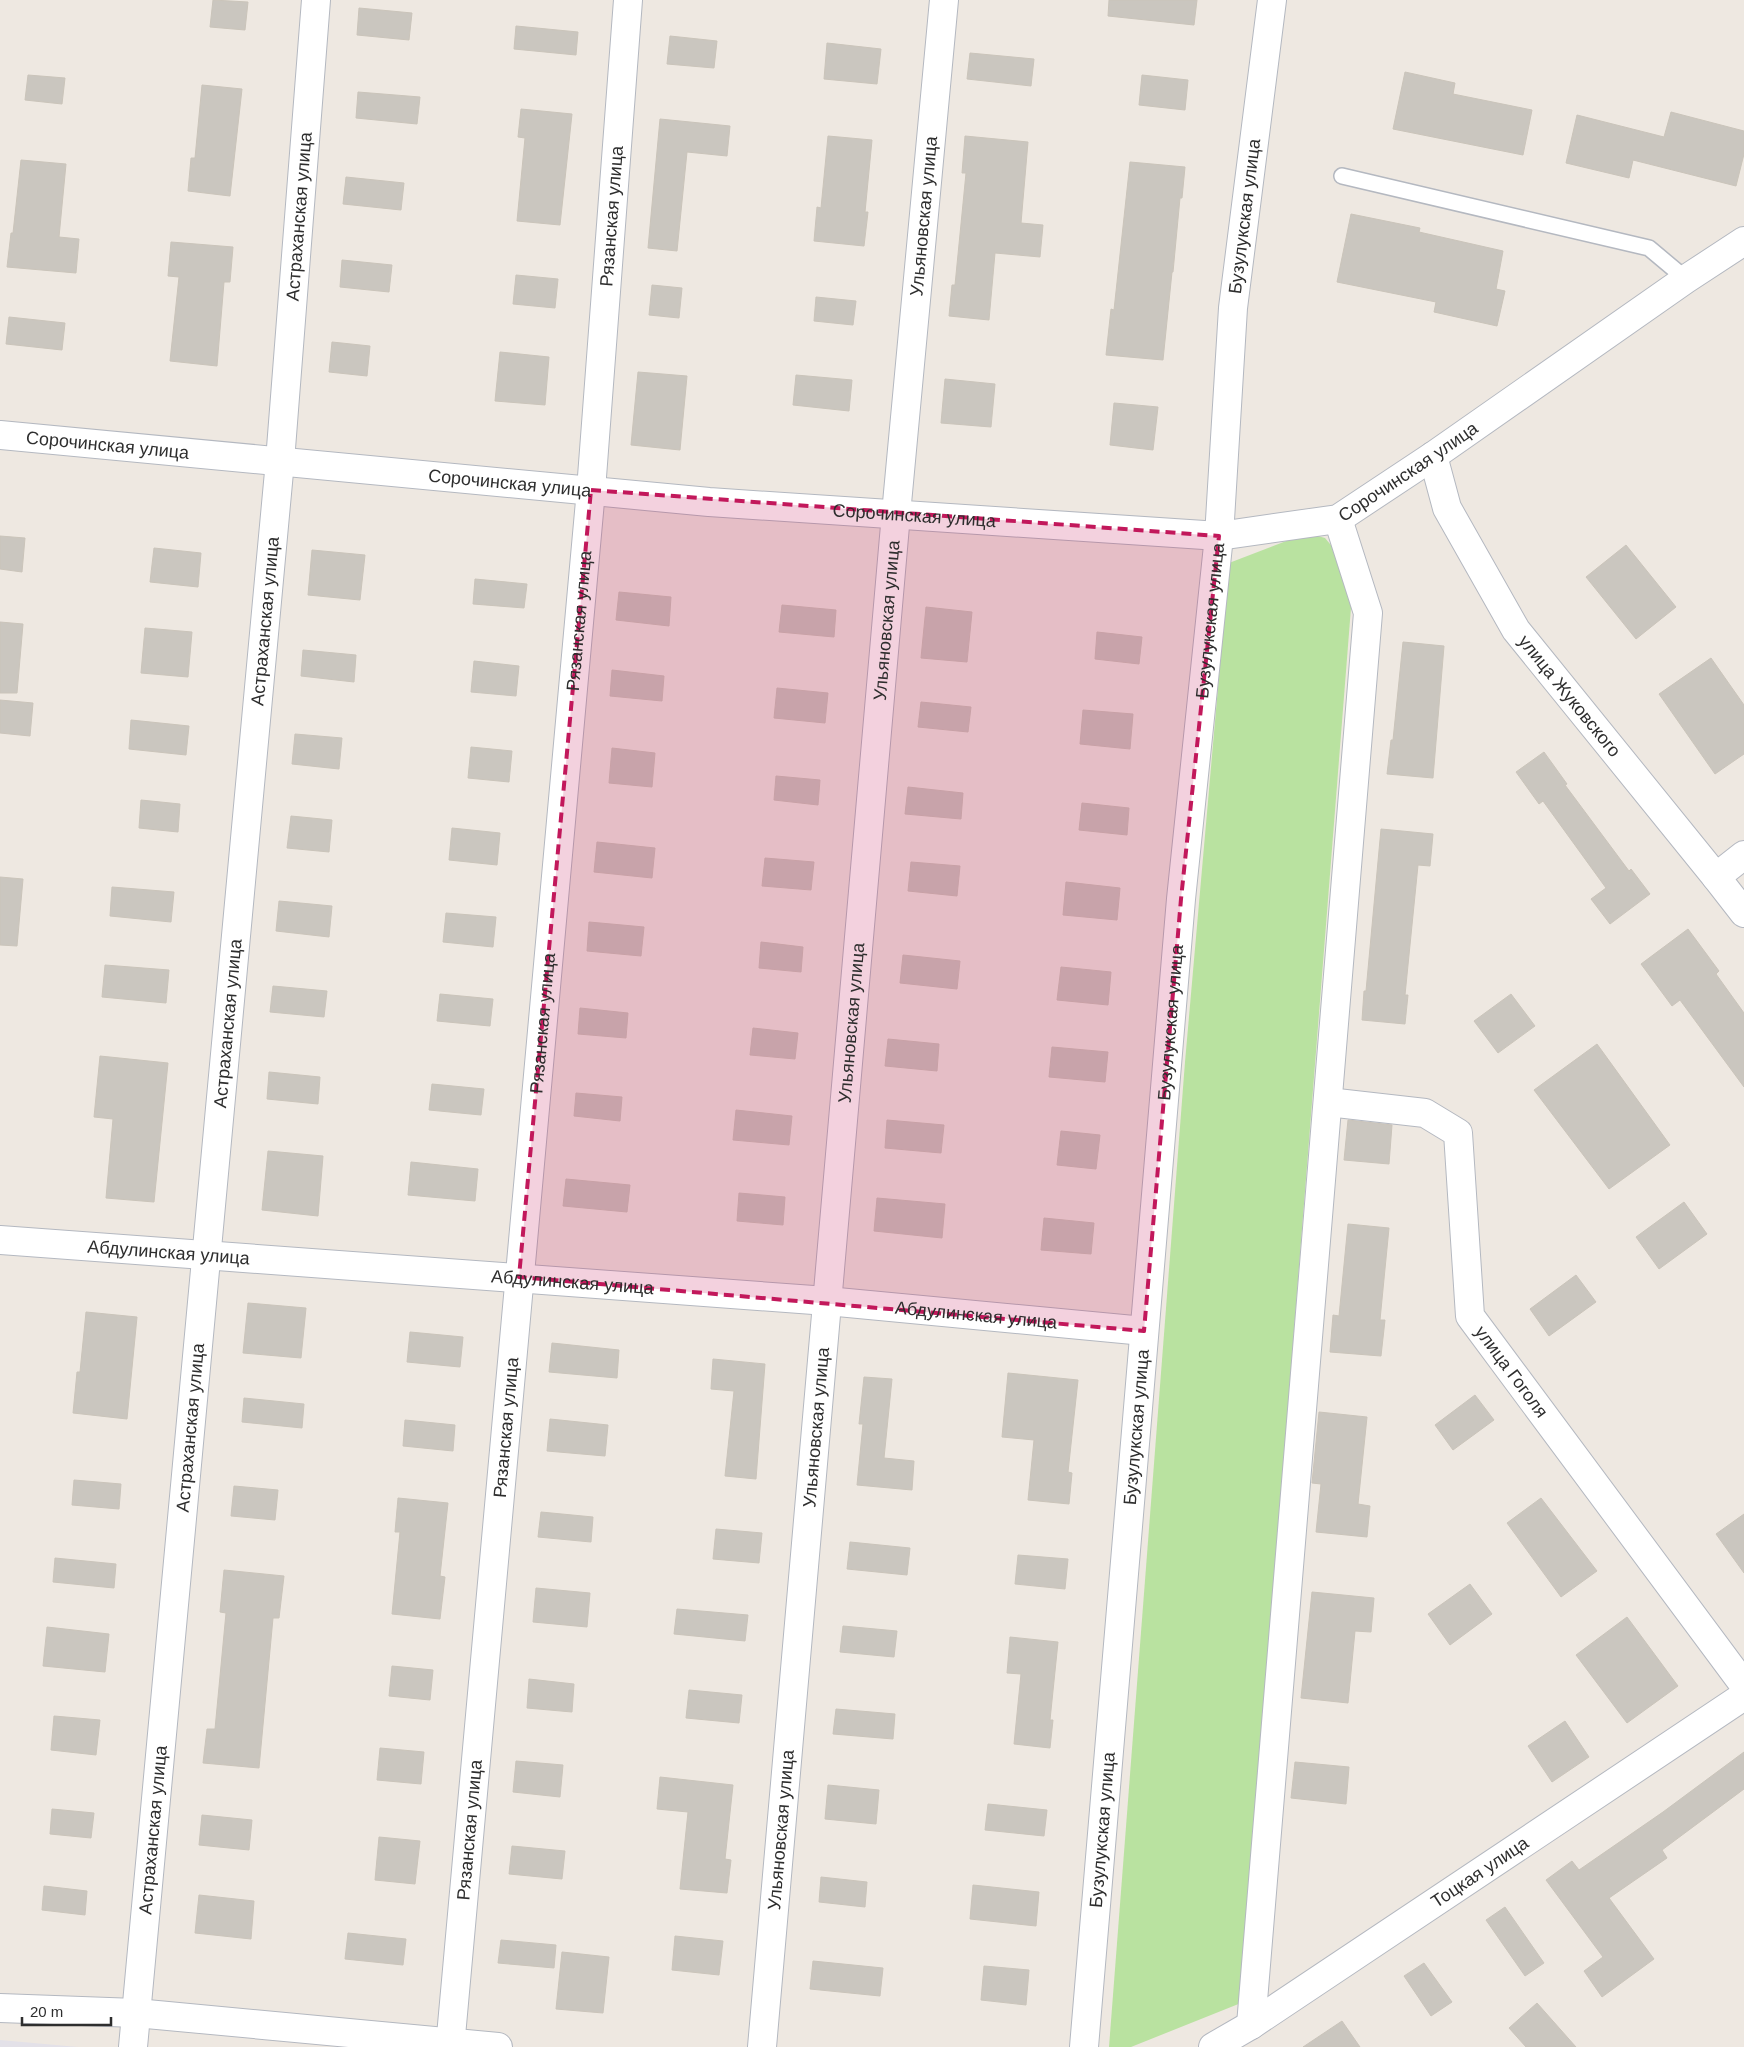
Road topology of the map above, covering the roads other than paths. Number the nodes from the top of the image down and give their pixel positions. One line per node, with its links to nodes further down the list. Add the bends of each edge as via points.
1 (316, 0): 10 (street, Астраханская улица)
2 (628, 0): 11 (street, Рязанская улица)
3 (944, 0): 12 (street, Ульяновская улица)
4 (1272, 0): 14 (street, Бузулукская улица, via 1234,308)
5 (1342, 176): 7 (lane, via 1649,248)
6 (1744, 242): 7 (street, Сорочинская улица)
7 (1686, 279): 9 (street, Сорочинская улица)
8 (0, 435): 10 (street, Сорочинская улица)
9 (1433, 456): 13 (street, Сорочинская улица); 16 (street, улица Жуковского, via 1447,508 1516,630)
10 (280, 461): 11 (street, Сорочинская улица); 20 (street, Астраханская улица)
11 (591, 490): 12 (street, Сорочинская улица, via 708,502); 21 (street, Рязанская улица)
12 (896, 514): 14 (street, Сорочинская улица); 22 (street, Ульяновская улица)
13 (1338, 519): 14 (street, Сорочинская улица); 18 (street, via 1368,613)
14 (1219, 536): 23 (street, Бузулукская улица, via 1181,899)
15 (1744, 855): 16 (street)
16 (1716, 877): 17 (street, улица Жуковского)
17 (1744, 913)
18 (1328, 1102): 24 (street, улица Гоголя, via 1425,1113 1458,1133 1470,1316); 28 (street)
19 (0, 1240): 20 (street, Абдулинская улица)
20 (207, 1254): 21 (street, Абдулинская улица); 27 (street, Астраханская улица)
21 (519, 1277): 22 (street, Абдулинская улица); 29 (street, Рязанская улица)
22 (827, 1301): 23 (street, Абдулинская улица); 32 (street, Ульяновская улица)
23 (1144, 1331): 33 (street, Бузулукская улица)
24 (1744, 1685)
25 (1744, 1696): 28 (street, Тоцкая улица)
26 (0, 2008): 27 (street)
27 (136, 2013): 29 (street); 30 (street, Астраханская улица)
28 (1251, 2025): 34 (street, Тоцкая улица)
29 (450, 2045): 31 (street)
30 (133, 2047)
31 (498, 2047)
32 (762, 2047)
33 (1084, 2047)
34 (1213, 2047)

